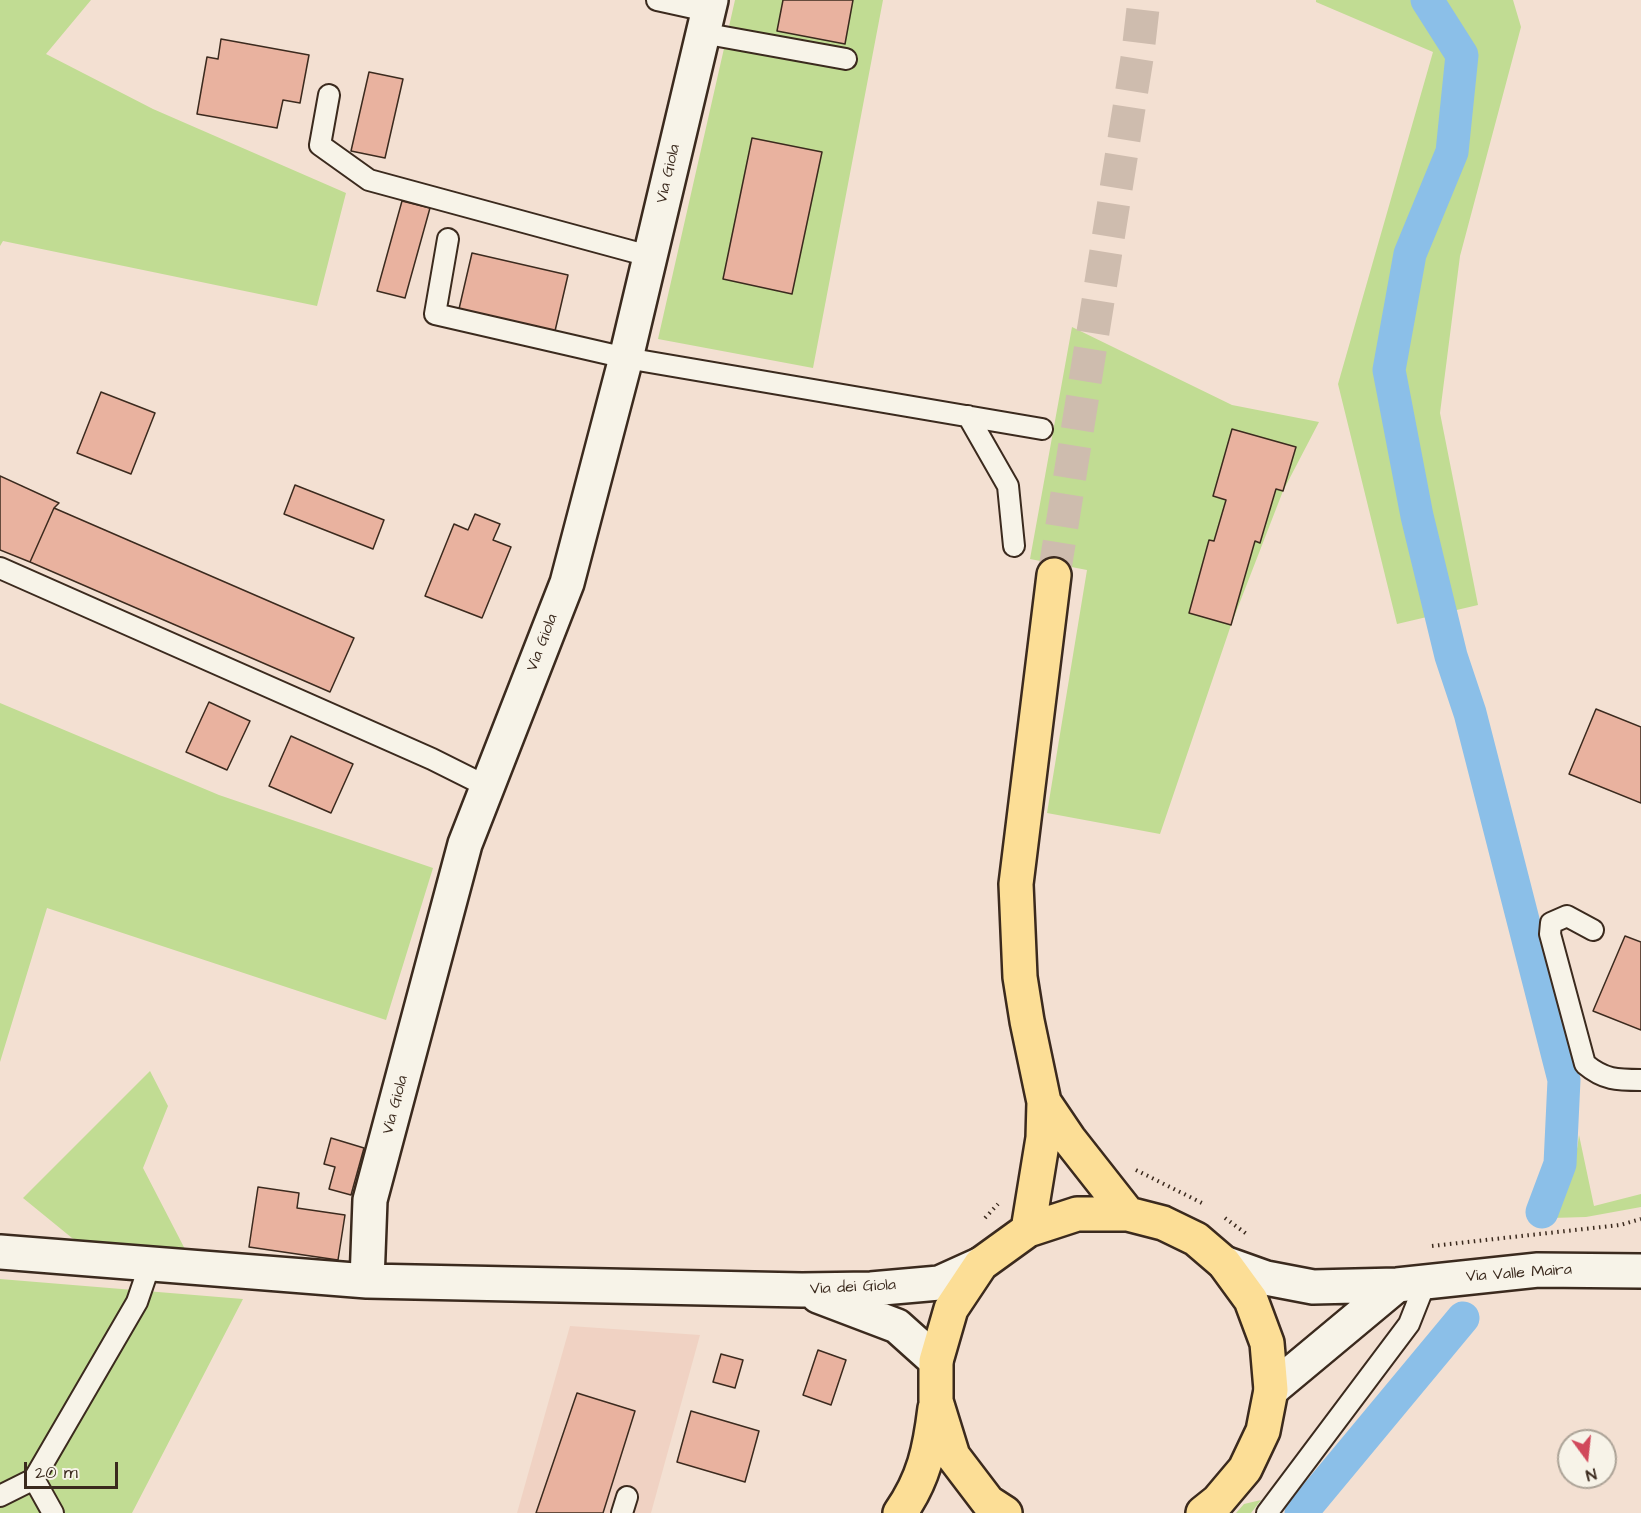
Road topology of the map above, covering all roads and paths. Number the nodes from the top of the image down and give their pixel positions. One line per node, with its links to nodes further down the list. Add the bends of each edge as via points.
1 (657, 0): 2 (lane)
2 (706, 15): 3 (lane); 6 (street, Via Giola)
3 (846, 59)
4 (329, 95): 6 (lane, via 320,145 369,180)
5 (448, 239): 7 (lane, via 435,314)
6 (649, 256): 7 (street, Via Giola)
7 (626, 358): 8 (lane); 13 (street, Via Giola, via 567,583)
8 (968, 416): 9 (lane); 10 (lane, via 1008,486)
9 (1042, 429)
10 (1014, 546)
11 (0, 568): 13 (lane)
12 (1054, 575): 16 (main road, via 1017,884 1020,977)
13 (488, 787): 32 (street, Via Giola, via 465,844 370,1200)
14 (1593, 930): 15 (lane, via 1567,916 1551,923 1550,934 1585,1064 1599,1075)
15 (1641, 1080)
16 (1044, 1102): 20 (main road); 24 (main road, via 1043,1138)
17 (1133, 1168): 19 (path)
18 (1003, 1195): 22 (path)
19 (1213, 1210)
20 (1128, 1214): 24 (main road, via 1077,1214); 28 (main road, via 1163,1223 1196,1239)
21 (1222, 1215): 25 (path)
22 (984, 1219)
23 (1641, 1220): 26 (path)
24 (1028, 1230): 30 (main road)
25 (1253, 1239)
26 (1428, 1246)
27 (0, 1252): 29 (street)
28 (1224, 1263): 33 (street, Via Valle Maira, via 1266,1278 1312,1287); 36 (main road, via 1251,1300 1267,1344)
29 (150, 1264): 32 (street); 38 (lane, via 137,1302)
30 (981, 1264): 34 (street, Via dei Giola, via 939,1283); 35 (main road, via 951,1309)
31 (1641, 1271): 33 (street, Via Valle Maira, via 1538,1270)
32 (368, 1281): 34 (street)
33 (1412, 1283): 36 (street); 44 (lane, via 1409,1324)
34 (802, 1290): 35 (street, Via dei Giola, via 897,1326)
35 (936, 1361): 37 (main road)
36 (1271, 1389): 43 (main road, via 1263,1431 1245,1469 1218,1502)
37 (936, 1401): 41 (main road, via 929,1452 913,1495); 42 (main road, via 953,1456 988,1502)
38 (34, 1479): 39 (lane); 40 (lane)
39 (0, 1496)
40 (53, 1513)
41 (900, 1513)
42 (1005, 1513)
43 (1203, 1513)
44 (1267, 1513)

